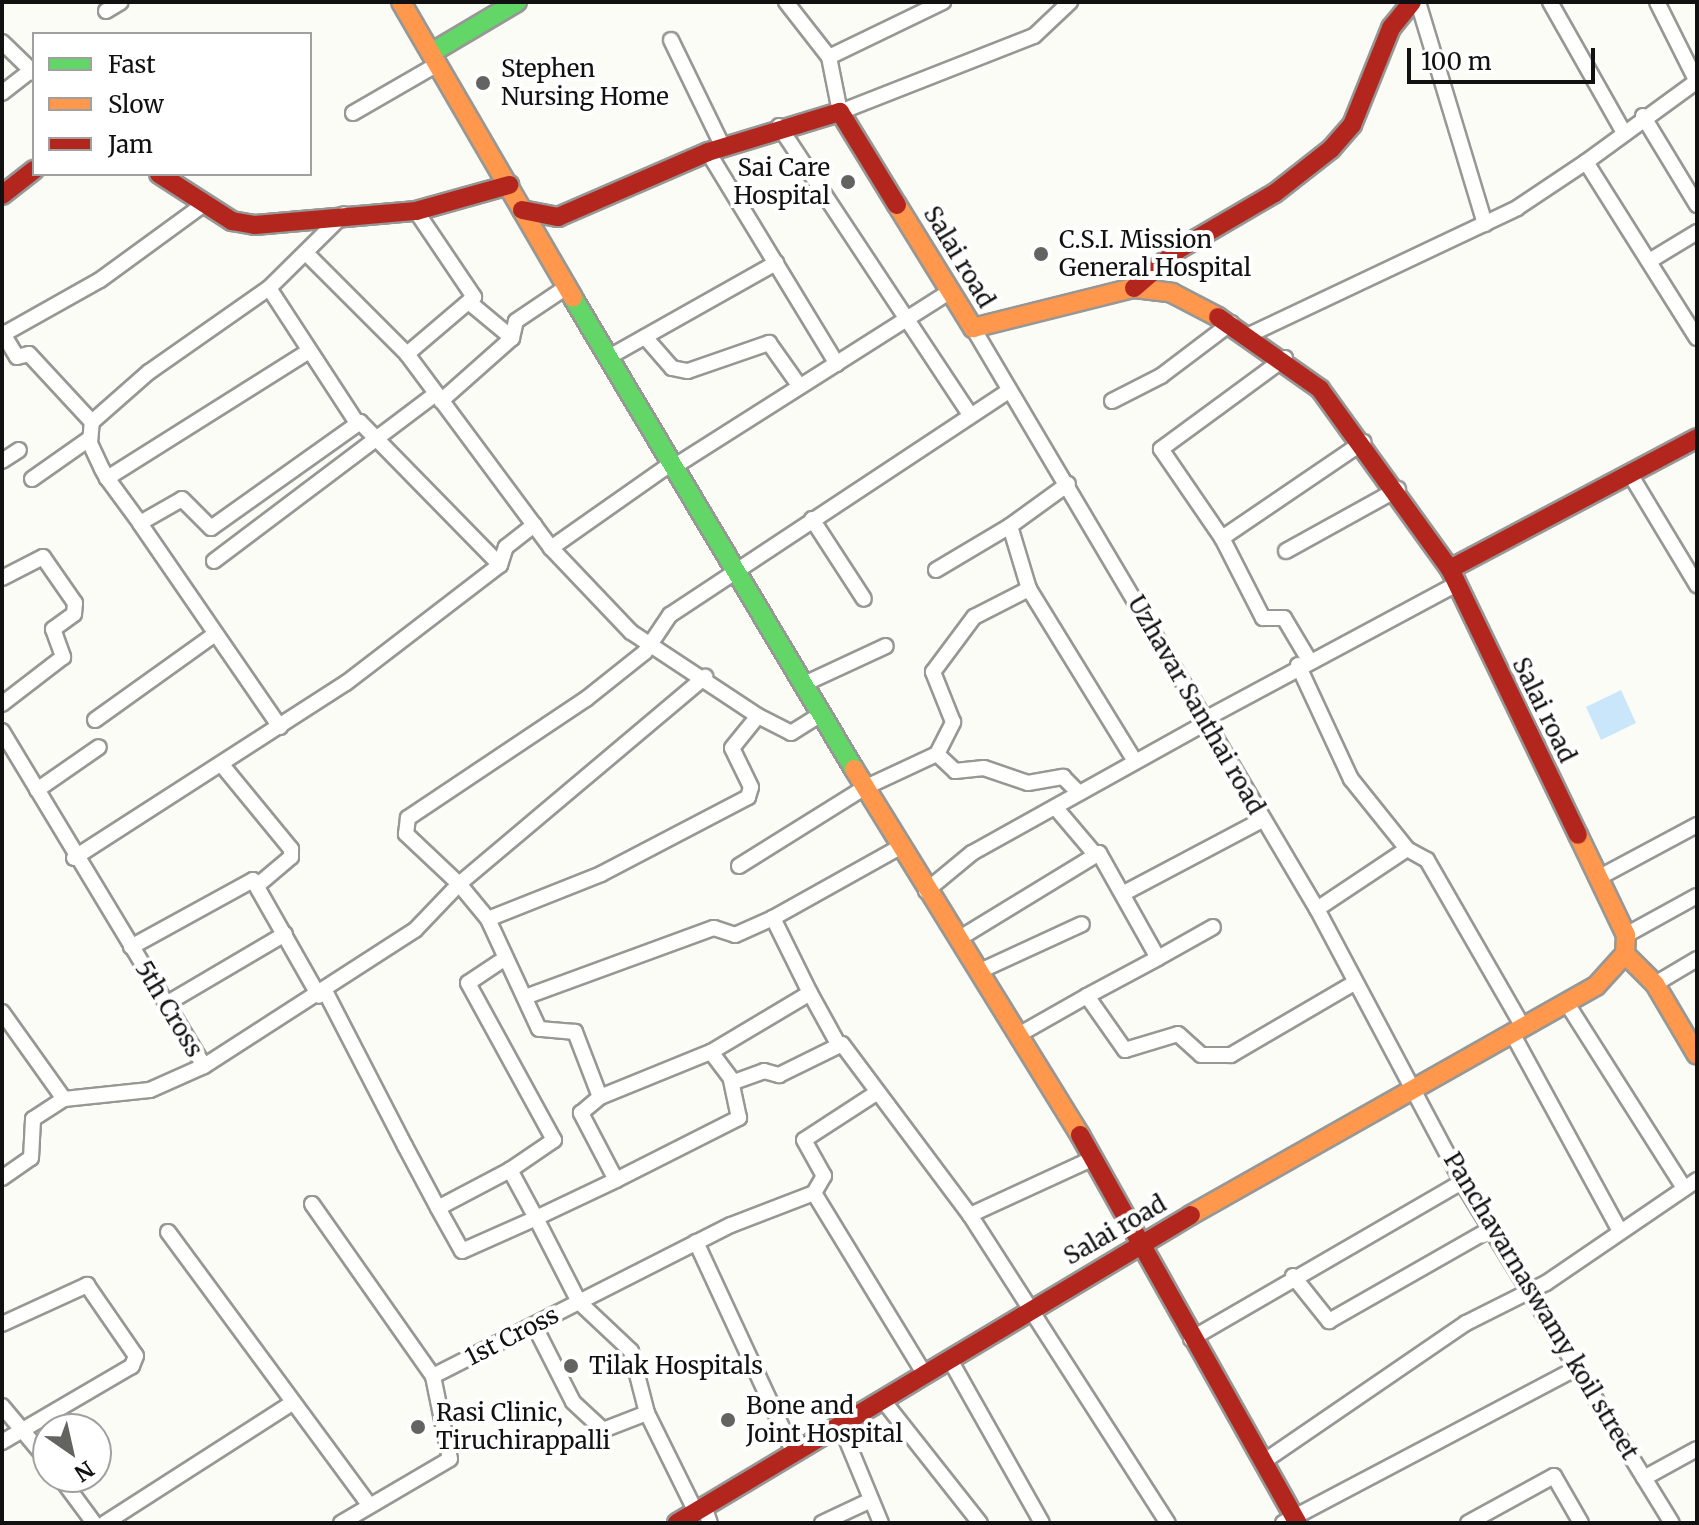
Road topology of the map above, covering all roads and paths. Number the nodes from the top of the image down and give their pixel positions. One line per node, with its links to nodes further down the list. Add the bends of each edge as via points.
1 (121, 2): 10 (street)
2 (401, 2): 14 (main road)
3 (517, 2): 14 (main road)
4 (786, 2): 13 (street)
5 (1070, 2): 18 (street, via 1034,36)
6 (1550, 2): 22 (street)
7 (1657, 2): 16 (street)
8 (1408, 3): 34 (street); 41 (main road, via 1391,28 1352,125 1331,149 1284,187 1179,249)
9 (935, 4): 13 (street)
10 (106, 11)
11 (671, 40): 23 (street)
12 (2, 42): 15 (street)
13 (829, 57): 18 (street)
14 (434, 58): 19 (street); 27 (main road)
15 (32, 72): 17 (street)
16 (1697, 81): 20 (street)
17 (2, 93)
18 (840, 112): 21 (main road); 42 (main road, Salai road)
19 (353, 113)
20 (1643, 116): 22 (street); 30 (street)
21 (779, 126): 23 (main road); 45 (street)
22 (1623, 131): 24 (street)
23 (715, 150): 31 (main road, via 558,217); 38 (street)
24 (1586, 162): 34 (street); 37 (street)
25 (32, 172): 28 (main road)
26 (162, 176): 29 (main road)
27 (509, 185): 31 (main road); 32 (main road)
28 (2, 195)
29 (203, 205): 33 (main road, via 255,225); 48 (street, via 100,280)
30 (1697, 205)
31 (522, 210): 39 (main road)
32 (416, 211): 33 (main road); 43 (street, via 473,294)
33 (344, 214): 36 (street)
34 (1485, 224): 49 (street)
35 (1697, 232): 37 (street)
36 (306, 253): 40 (street); 54 (street)
37 (1651, 260): 44 (street)
38 (776, 263): 50 (street); 57 (street)
39 (568, 286): 51 (street, via 516,321); 55 (main road)
40 (269, 288): 53 (street); 63 (street, via 149,372)
41 (1134, 288): 46 (main road, Salai road, via 1172,293); 47 (main road, Salai road)
42 (951, 291): 45 (street); 47 (main road, Salai road)
43 (470, 303): 51 (street); 54 (street, via 414,341)
44 (1691, 316): 52 (street)
45 (911, 317): 57 (street); 62 (street)
46 (1231, 323): 49 (main road, Salai road); 61 (street, via 1161,376)
47 (973, 328): 59 (street, Uzhavar Santhai road)
48 (2, 334): 63 (street, via 17,357 29,354)
49 (1251, 334): 56 (main road, Salai road)
50 (645, 337): 55 (street); 58 (street, via 672,368 688,371 769,343)
51 (512, 338): 60 (street)
52 (1697, 338)
53 (309, 351): 64 (street); 73 (street)
54 (407, 354): 60 (street)
55 (609, 357): 71 (main road)
56 (1285, 358): 68 (main road, Salai road); 81 (street, via 1161,446)
57 (837, 364): 58 (street)
58 (798, 384): 71 (street)
59 (1009, 391): 62 (street); 75 (street, Uzhavar Santhai road)
60 (438, 398): 65 (street); 79 (street)
61 (1112, 401)
62 (969, 413): 77 (street)
63 (92, 422): 67 (street)
64 (357, 423): 65 (street); 78 (street, via 211,528 182,499)
65 (379, 436): 84 (street); 85 (street)
66 (1697, 438): 72 (main road)
67 (89, 439): 73 (street); 74 (street)
68 (1363, 442): 76 (main road, Salai road); 81 (street)
69 (19, 450): 70 (street)
70 (2, 461)
71 (673, 464): 82 (street); 87 (main road)
72 (1630, 474): 88 (main road); 90 (street)
73 (107, 478): 78 (street)
74 (32, 479)
75 (1068, 484): 80 (street); 103 (street, Uzhavar Santhai road)
76 (1398, 489): 83 (street); 88 (main road, Salai road)
77 (812, 519): 87 (street); 92 (street)
78 (140, 523): 93 (street)
79 (534, 525): 82 (street); 85 (street, via 506,547)
80 (1010, 526): 86 (street); 91 (street)
81 (1222, 538): 96 (street, via 1263,618 1283,617)
82 (551, 548): 94 (street, via 631,632)
83 (1286, 551)
84 (214, 561)
85 (500, 565): 104 (street)
86 (936, 570)
87 (733, 572): 94 (street, via 658,624); 98 (main road)
88 (1453, 576): 96 (street); 121 (main road, Salai road)
89 (2, 578): 99 (street, via 43,557 75,603 74,614 53,629 63,657)
90 (1697, 585)
91 (1029, 589): 107 (street, via 974,617 933,672 953,722); 108 (street)
92 (864, 599)
93 (215, 634): 102 (street); 104 (street)
94 (650, 642): 97 (street); 123 (street, via 586,699 408,818 406,834)
95 (886, 646): 98 (street)
96 (1304, 662): 103 (street); 117 (street, via 1351,779)
97 (705, 677): 101 (street); 123 (street)
98 (804, 684): 100 (main road)
99 (2, 704)
100 (821, 714): 101 (street, via 791,733); 110 (main road)
101 (758, 716): 129 (street, via 732,748 751,787 748,797 601,874)
102 (95, 720)
103 (1206, 720): 108 (street); 114 (street, Uzhavar Santhai road)
104 (280, 727): 109 (street)
105 (3, 735): 111 (street, 5th Cross)
106 (99, 747): 111 (street)
107 (937, 754): 110 (street); 112 (street, via 955,771 984,768 1028,783 1063,777)
108 (1134, 760): 112 (street)
109 (222, 765): 119 (street); 122 (street, via 291,849 291,857)
110 (864, 788): 116 (main road); 120 (street)
111 (37, 790): 119 (street, 5th Cross)
112 (1078, 792): 113 (street)
113 (1055, 807): 118 (street); 124 (street, via 951,867)
114 (1262, 820): 125 (street); 127 (street, Uzhavar Santhai road)
115 (1697, 825): 121 (street)
116 (900, 847): 124 (main road); 128 (street)
117 (1407, 849): 127 (street); 150 (street, via 1427,860)
118 (1094, 853): 125 (street); 134 (street)
119 (74, 858): 135 (street, 5th Cross)
120 (739, 866)
121 (1598, 878): 133 (main road, Salai road)
122 (259, 884): 132 (street); 135 (street, via 253,880)
123 (459, 884): 129 (street); 144 (street, via 444,907)
124 (926, 891): 134 (main road)
125 (1126, 892): 137 (street)
126 (1697, 896): 133 (street)
127 (1317, 909): 141 (street, Uzhavar Santhai road)
128 (773, 918): 143 (street); 146 (street, via 735,935 714,928)
129 (488, 919): 138 (street)
130 (1082, 924): 140 (street)
131 (1213, 927): 137 (street)
132 (285, 934): 144 (street); 148 (street)
133 (1626, 935): 136 (main road, Salai road)
134 (960, 938): 140 (main road)
135 (131, 947): 148 (street, 5th Cross)
136 (1625, 954): 142 (main road); 147 (main road, Salai road, via 1606,979)
137 (1158, 958): 145 (street)
138 (504, 959): 146 (street); 162 (street, via 468,983 554,1140)
139 (1697, 959): 142 (street)
140 (980, 971): 151 (main road)
141 (1354, 983): 145 (street, via 1244,1048 1216,1057 1178,1034 1125,1050); 157 (street, Uzhavar Santhai road)
142 (1655, 984): 154 (main road)
143 (810, 993): 152 (street); 153 (street)
144 (322, 994): 155 (street); 169 (street)
145 (1087, 996): 151 (street)
146 (525, 997): 159 (street, via 543,1032 573,1029)
147 (1566, 1002): 150 (main road, Salai road); 166 (street)
148 (166, 1004): 155 (street, 5th Cross)
149 (2, 1012): 160 (street)
150 (1517, 1030): 157 (main road, Salai road); 173 (street)
151 (1020, 1034): 161 (main road)
152 (838, 1044): 156 (street, via 779,1075); 158 (street)
153 (711, 1052): 156 (street); 159 (street)
154 (1697, 1055)
155 (204, 1066): 160 (street, 5th Cross, via 150,1090)
156 (731, 1080): 164 (street, via 739,1118)
157 (1415, 1086): 165 (street, Panchavarnaswamy koil street); 176 (main road, Salai road)
158 (876, 1093): 167 (street, via 804,1140 824,1176); 170 (street)
159 (600, 1097): 164 (street, via 581,1113)
160 (64, 1099): 163 (street, via 33,1119 31,1158)
161 (1094, 1158): 170 (street); 176 (main road)
162 (510, 1170): 169 (street); 171 (street, 1st Cross)
163 (2, 1178)
164 (616, 1180): 171 (street)
165 (1462, 1182): 172 (street, Panchavarnaswamy koil street); 177 (street)
166 (1690, 1184): 173 (street)
167 (814, 1193): 175 (street); 186 (street)
168 (312, 1204): 187 (street)
169 (438, 1208): 171 (street, via 466,1252)
170 (970, 1215): 180 (street)
171 (536, 1218): 179 (street, 1st Cross)
172 (1490, 1229): 177 (street, via 1329,1321); 178 (street, Panchavarnaswamy koil street)
173 (1619, 1229): 178 (street)
174 (168, 1232): 189 (street)
175 (696, 1242): 179 (street); 197 (street)
176 (1137, 1245): 180 (main road, Salai road); 183 (main road)
177 (1293, 1276): 183 (street)
178 (1531, 1288): 185 (street, Panchavarnaswamy koil street); 198 (street)
179 (579, 1302): 182 (street, 1st Cross); 191 (street, via 631,1351)
180 (1029, 1307): 184 (main road, Salai road); 213 (street)
181 (2, 1324): 193 (street, via 77,1283 87,1285 136,1356)
182 (534, 1325): 187 (street, 1st Cross); 191 (street, via 573,1402 603,1430)
183 (1191, 1339): 198 (main road)
184 (949, 1358): 186 (main road, Salai road); 212 (street)
185 (1577, 1368): 199 (street, Panchavarnaswamy koil street); 204 (street)
186 (924, 1373): 188 (main road, Salai road)
187 (433, 1376): 202 (street, via 450,1459)
188 (882, 1399): 192 (main road, Salai road); 211 (street)
189 (292, 1403): 202 (street); 206 (street)
190 (2, 1406): 193 (street)
191 (647, 1413): 203 (street)
192 (840, 1424): 197 (main road, Salai road); 201 (street)
193 (24, 1428): 194 (street); 195 (street)
194 (32, 1439)
195 (2, 1442)
196 (1697, 1449): 199 (street)
197 (793, 1451): 203 (main road, Salai road)
198 (1263, 1462): 204 (main road)
199 (1644, 1478): 216 (street, Panchavarnaswamy koil street)
200 (72, 1493): 205 (street)
201 (871, 1500): 209 (street); 210 (street)
202 (370, 1506): 207 (street)
203 (703, 1514): 208 (main road, Salai road)
204 (1292, 1521)
205 (94, 1523)
206 (105, 1523)
207 (341, 1523)
208 (677, 1523)
209 (822, 1523)
210 (881, 1523)
211 (980, 1523)
212 (1042, 1523)
213 (1168, 1523)
214 (1468, 1523): 215 (street, via 1554,1476)
215 (1581, 1523)
216 (1672, 1523)

